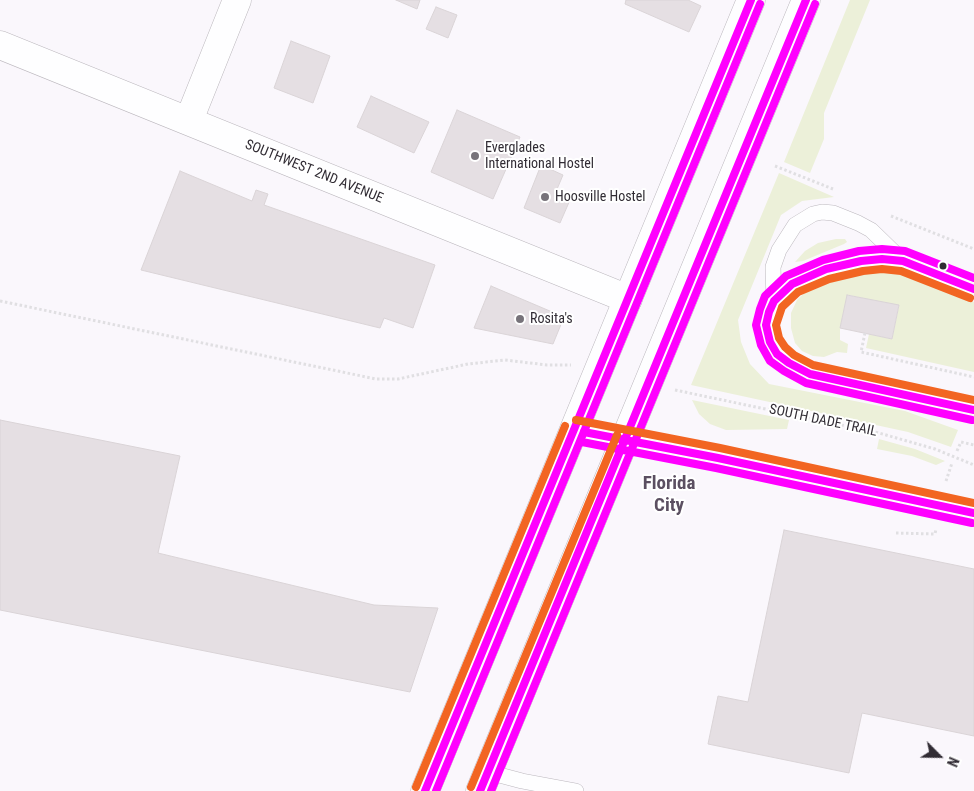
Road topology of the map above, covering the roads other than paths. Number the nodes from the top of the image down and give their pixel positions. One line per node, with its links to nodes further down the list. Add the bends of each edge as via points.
1 (237, 0): 5 (main road)
2 (751, 0): 8 (main road)
3 (806, 0): 12 (main road)
4 (0, 45): 5 (main road, SOUTHWEST 2ND AVENUE)
5 (188, 120): 8 (main road, SOUTHWEST 2ND AVENUE)
6 (903, 261): 7 (lane); 9 (lane, via 861,261 826,269 792,284); 9 (lane, via 858,222 833,213 812,214 795,225 779,250 773,268)
7 (974, 289)
8 (628, 299): 11 (main road)
9 (774, 301): 10 (lane, via 766,325 770,342 777,354 789,363 810,374)
10 (974, 410)
11 (574, 430): 12 (lane); 15 (main road)
12 (626, 439): 13 (lane); 14 (main road)
13 (974, 513)
14 (484, 782): 16 (lane, via 522,781)
15 (425, 791)
16 (576, 791)

